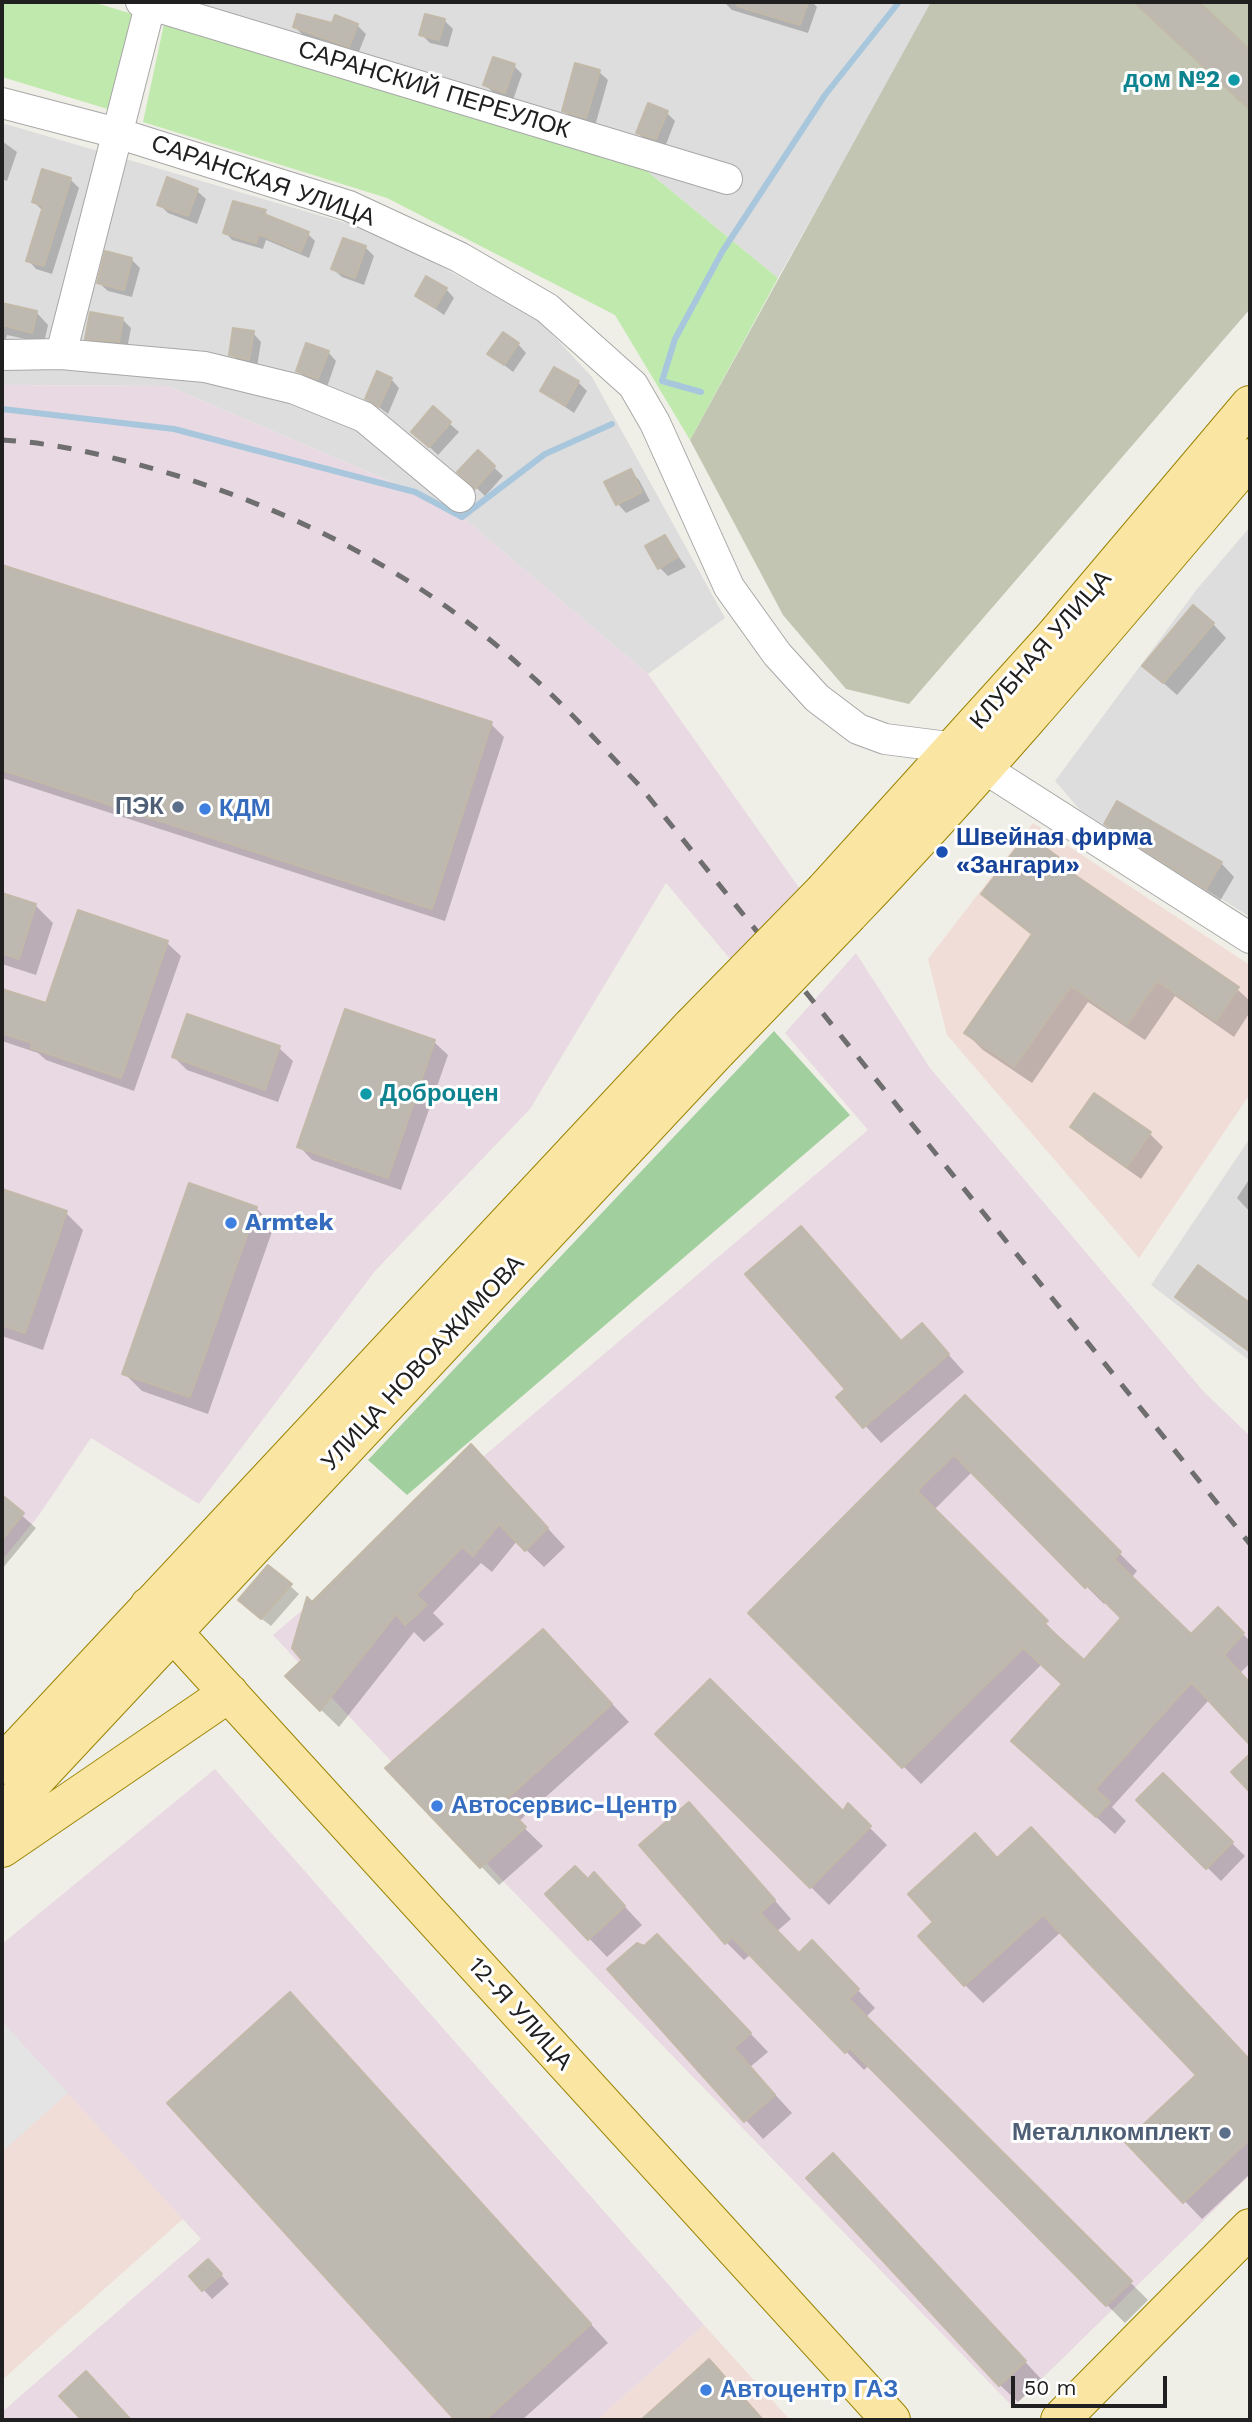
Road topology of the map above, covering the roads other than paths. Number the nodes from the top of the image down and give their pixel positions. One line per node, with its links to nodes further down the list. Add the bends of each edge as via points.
1 (147, 3): 3 (street); 4 (street, САРАНСКИЙ ПЕРЕУЛОК)
2 (2, 103): 3 (street, САРАНСКАЯ УЛИЦА)
3 (117, 133): 5 (street); 10 (street, САРАНСКАЯ УЛИЦА, via 349,206 459,257 547,309 634,385 729,587 777,654 817,698 858,729)
4 (727, 179)
5 (61, 354): 6 (street); 9 (street, via 205,367 295,389 364,417)
6 (2, 355)
7 (1250, 405): 10 (main road, КЛУБНАЯ УЛИЦА)
8 (1250, 458): 10 (main road, КЛУБНАЯ УЛИЦА)
9 (460, 498)
10 (970, 758): 11 (main road, КЛУБНАЯ УЛИЦА); 12 (street)
11 (837, 902): 13 (main road, УЛИЦА НОВОАЖИМОВА, bridge)
12 (1250, 938)
13 (161, 1619): 14 (main road, 12-Я УЛИЦА); 15 (main road, УЛИЦА НОВОАЖИМОВА); 16 (main road, УЛИЦА НОВОАЖИМОВА)
14 (229, 1693): 17 (main road); 19 (main road, 12-Я УЛИЦА)
15 (2, 1765)
16 (2, 1815)
17 (2, 1849)
18 (1250, 2228): 20 (main road)
19 (891, 2420)
20 (1060, 2420)

